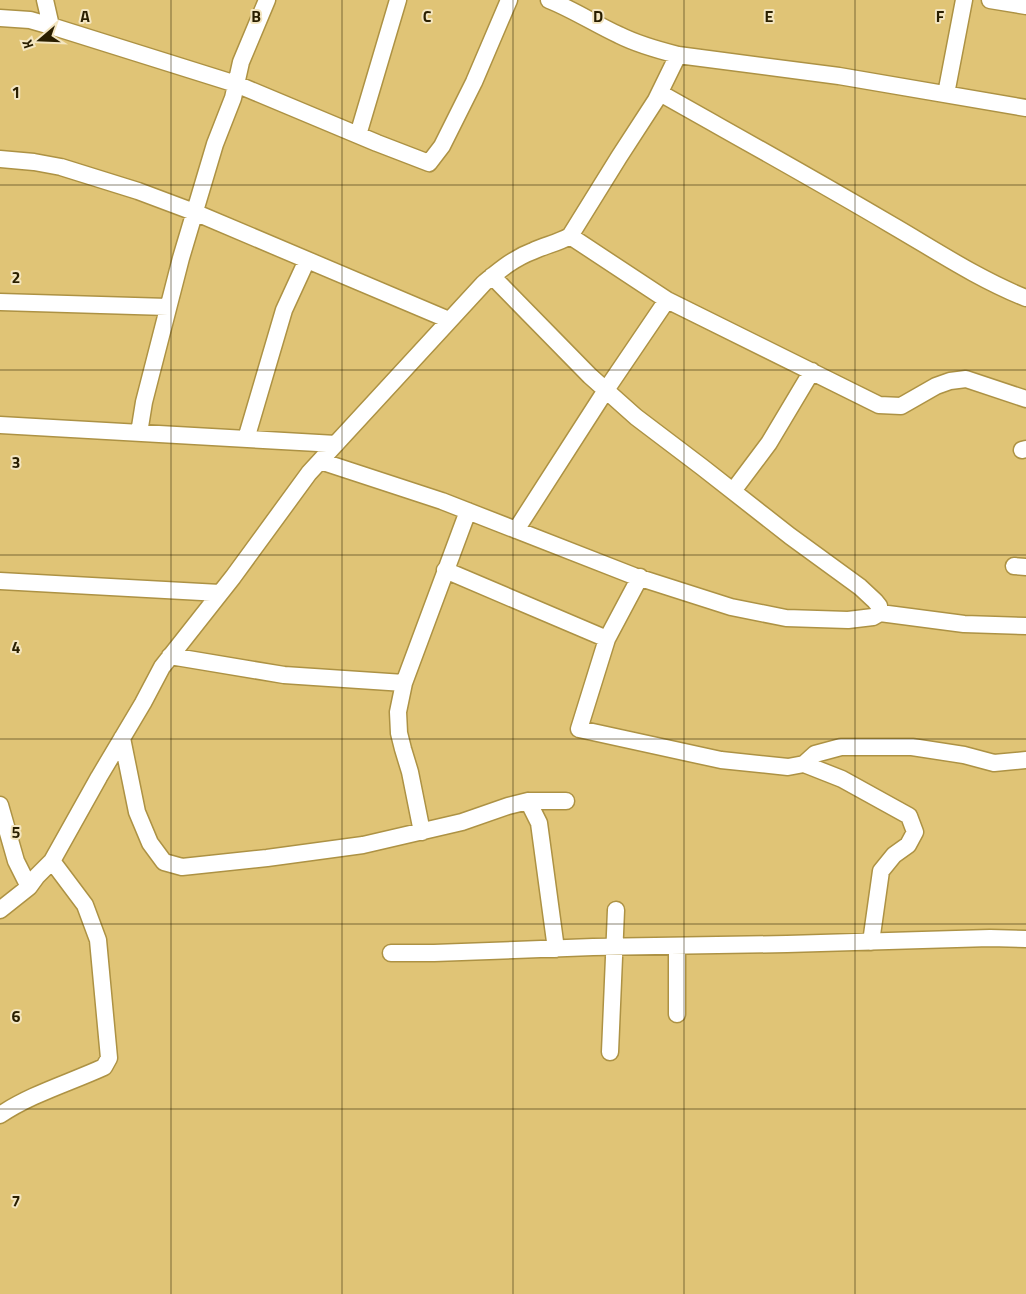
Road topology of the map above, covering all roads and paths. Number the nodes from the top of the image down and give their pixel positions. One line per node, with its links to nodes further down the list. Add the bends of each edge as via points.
1 (45, 0): 10 (street)
2 (266, 0): 12 (street, via 241,62)
3 (398, 0): 16 (street)
4 (509, 0): 16 (street, via 474,82 442,146 429,163)
5 (549, 0): 11 (street, via 620,36)
6 (964, 0): 14 (street)
7 (990, 0): 8 (street)
8 (1026, 6)
9 (0, 18): 10 (street, via 30,20)
10 (51, 26): 12 (street)
11 (678, 55): 13 (street); 14 (street)
12 (236, 84): 16 (street); 18 (street)
13 (660, 93): 19 (street); 22 (street, via 965,268)
14 (946, 94): 15 (street)
15 (1026, 108)
16 (358, 135)
17 (0, 158): 18 (street, via 62,167)
18 (194, 212): 20 (street); 25 (street)
19 (570, 236): 21 (street, via 509,262); 23 (street)
20 (307, 260): 26 (street); 32 (street, via 284,310)
21 (492, 276): 26 (street); 28 (street)
22 (1026, 298)
23 (667, 300): 27 (street); 28 (street)
24 (0, 302): 25 (street)
25 (168, 307): 31 (street)
26 (449, 320): 33 (street)
27 (812, 372): 29 (street, via 884,406 901,406 936,386 966,379); 35 (street, via 769,443)
28 (606, 390): 35 (street); 37 (street)
29 (1026, 399)
30 (0, 425): 31 (street)
31 (139, 433): 32 (street)
32 (246, 439): 33 (street)
33 (336, 444): 34 (street)
34 (320, 461): 36 (street); 41 (street)
35 (733, 491): 42 (street, via 860,587 875,601)
36 (468, 511): 37 (street); 38 (street)
37 (516, 530): 39 (street)
38 (445, 570): 44 (street); 46 (street)
39 (640, 578): 42 (street, via 730,607 786,618 848,620); 44 (street)
40 (0, 581): 41 (street)
41 (220, 593): 45 (street)
42 (880, 613): 43 (street, via 964,624)
43 (1026, 626)
44 (607, 639): 49 (street, via 579,729 721,760 788,767)
45 (170, 656): 46 (street, via 284,675); 47 (street)
46 (404, 682): 53 (street, via 398,712 400,733)
47 (122, 738): 53 (street, via 137,812 150,843 164,862 182,867 266,858 363,845); 56 (street)
48 (1026, 760): 49 (street, via 994,763 912,747 841,747 815,754)
49 (804, 764): 61 (street, via 842,779 908,816 915,832 908,845 881,870)
50 (528, 800): 51 (street); 53 (street); 64 (street, via 539,823)
51 (566, 801)
52 (0, 806): 55 (street)
53 (422, 832)
54 (0, 853): 55 (street)
55 (16, 861): 57 (street)
56 (52, 861): 57 (street); 68 (street, via 85,905 98,940 109,1058 104,1067)
57 (29, 887): 58 (street)
58 (0, 910)
59 (616, 910): 63 (street)
60 (1026, 940): 61 (street)
61 (871, 942): 62 (street)
62 (677, 946): 63 (street); 66 (street)
63 (615, 947): 64 (street); 67 (street)
64 (556, 949): 65 (street)
65 (391, 953)
66 (677, 1014)
67 (610, 1052)
68 (0, 1115)

